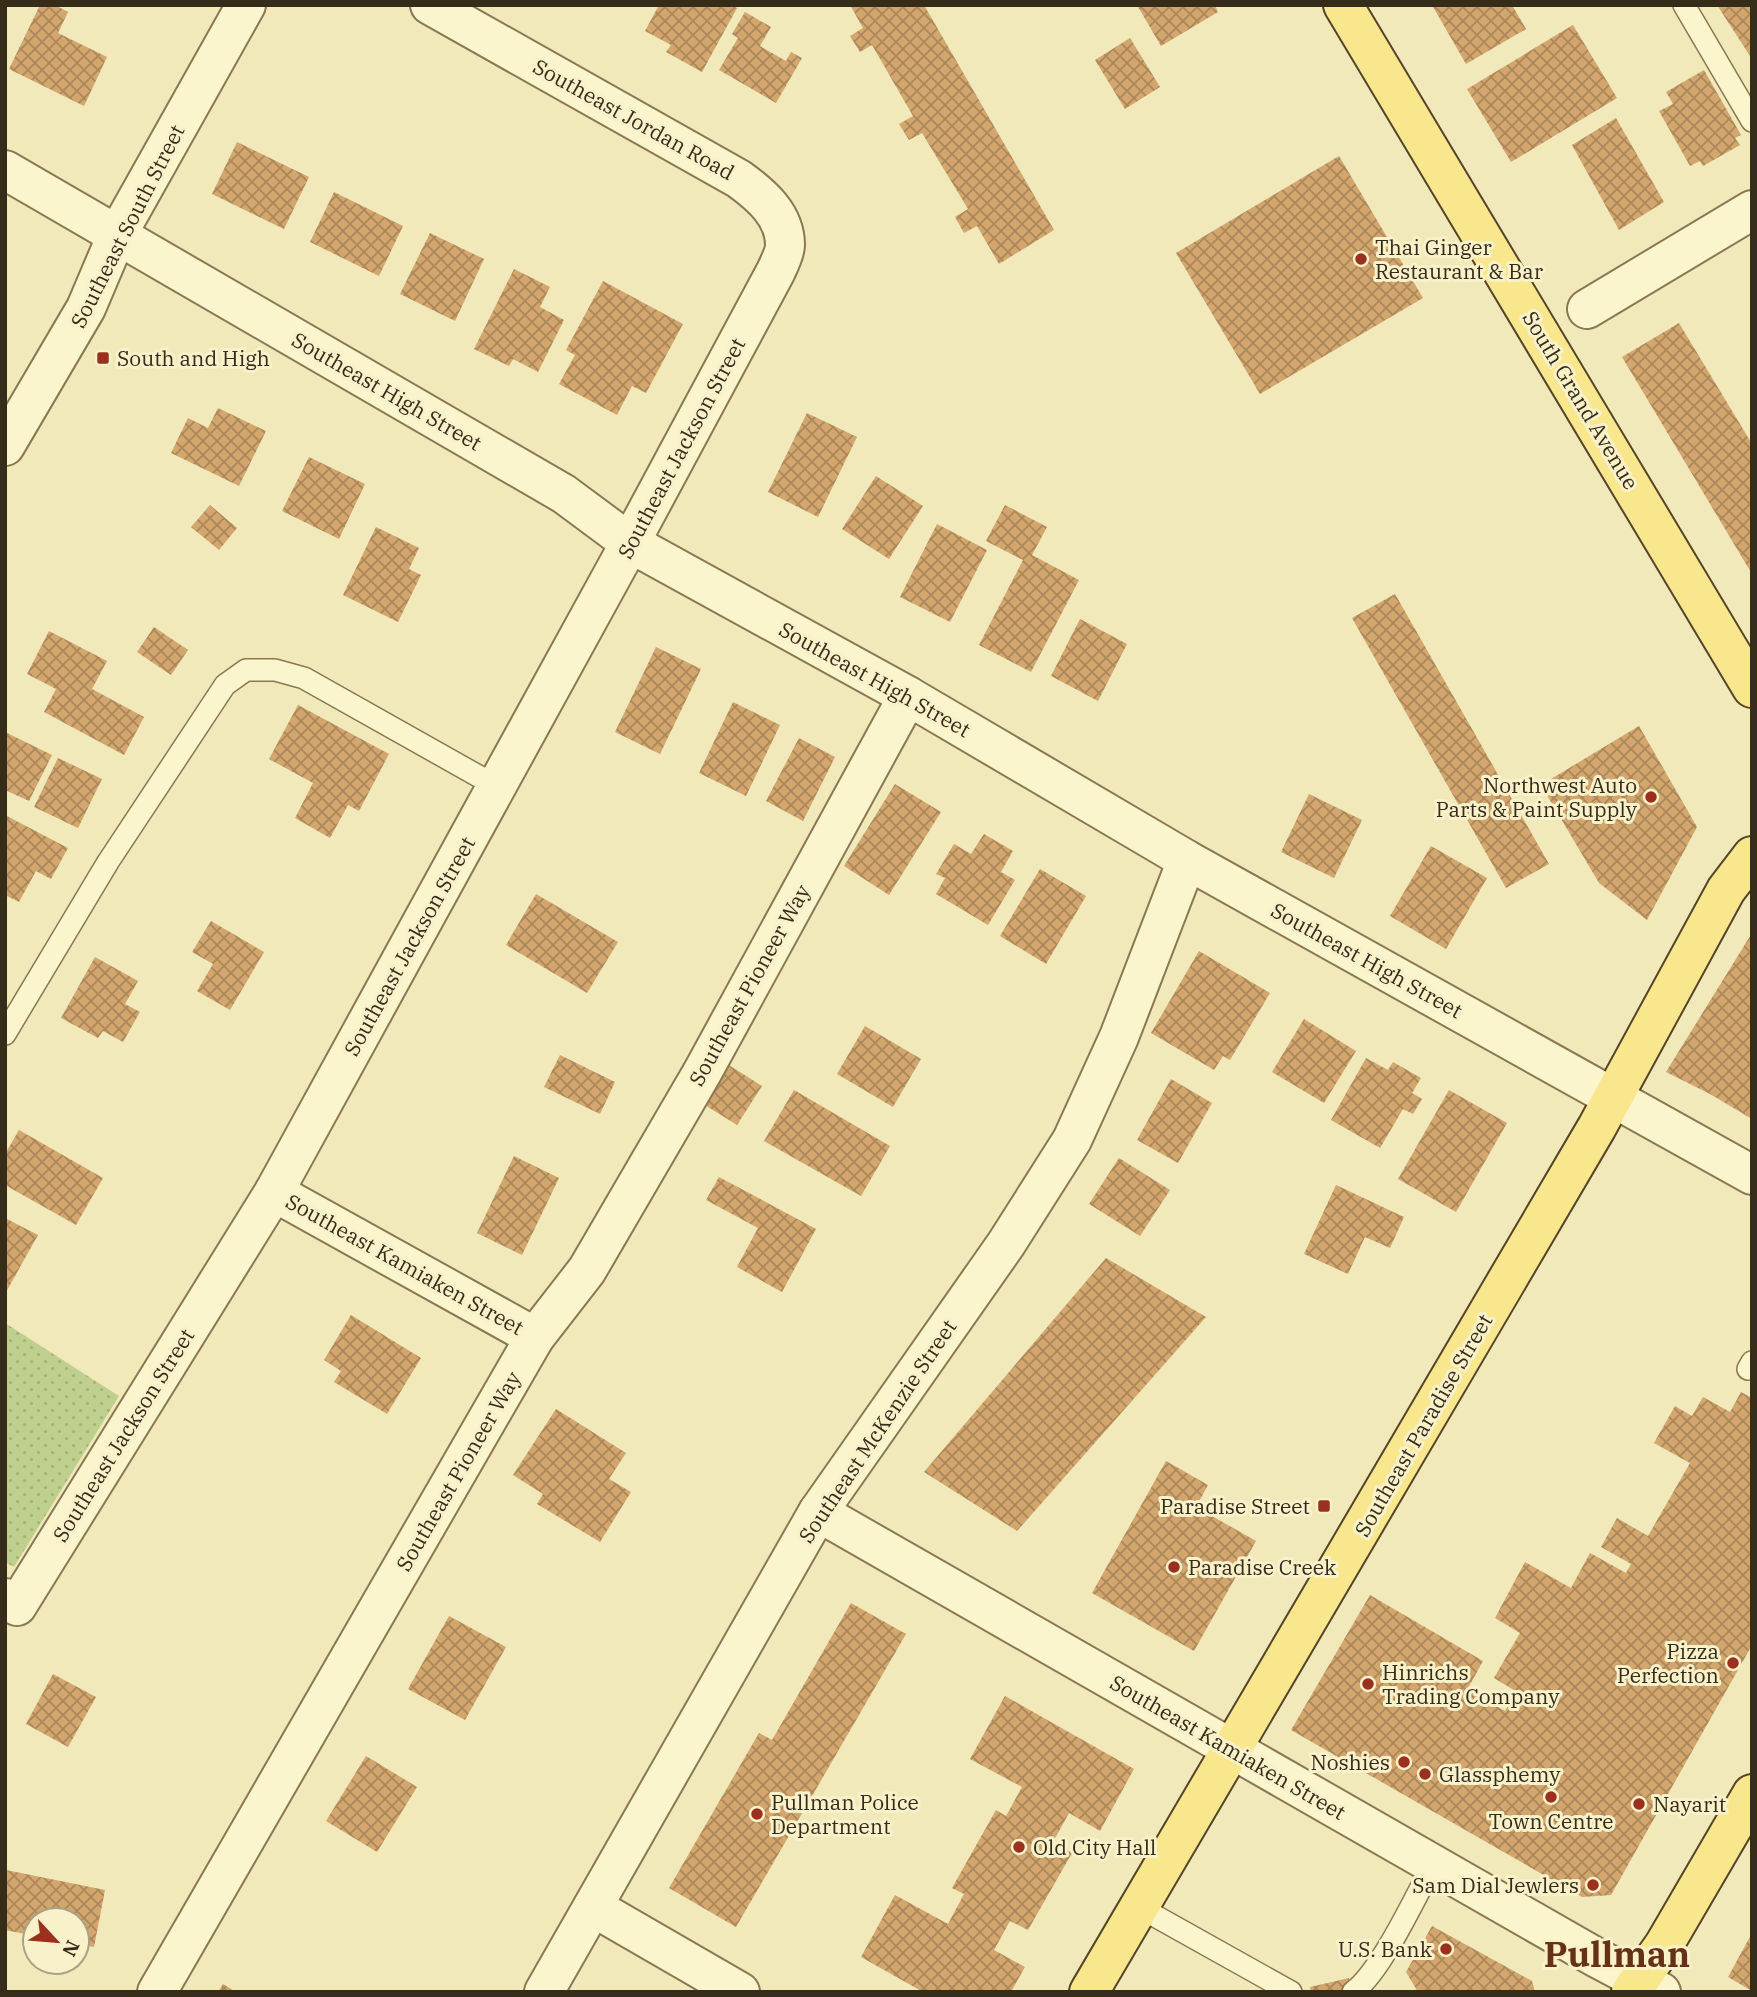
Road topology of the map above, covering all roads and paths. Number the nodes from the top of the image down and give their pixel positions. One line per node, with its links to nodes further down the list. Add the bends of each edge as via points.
1 (246, 5): 8 (street, Southeast South Street)
2 (430, 5): 9 (street, Southeast Jordan Road, via 762,196 779,220 785,246)
3 (1343, 5): 13 (main road, South Grand Avenue)
4 (1684, 5): 5 (lane)
5 (1752, 121)
6 (5, 170): 8 (street, Southeast High Street)
7 (1752, 210): 10 (street)
8 (117, 235): 11 (street, Southeast South Street, via 86,308); 12 (street, Southeast High Street, via 564,495)
9 (776, 271): 12 (street, Southeast Jackson Street)
10 (1587, 309)
11 (5, 446)
12 (630, 542): 14 (street, Southeast High Street); 15 (street, Southeast Jackson Street)
13 (1752, 688)
14 (908, 696): 17 (street, Southeast High Street); 22 (street, Southeast Pioneer Way, via 587,1270)
15 (496, 786): 18 (lane, via 304,678 275,670 246,670 225,685 108,862); 21 (street, Southeast Jackson Street)
16 (1752, 856): 19 (main road, Southeast Paradise Street, via 1727,890)
17 (1187, 860): 19 (street, Southeast High Street); 23 (street, Southeast McKenzie Street, via 1119,1037 1072,1140 1006,1244)
18 (5, 1034)
19 (1614, 1098): 20 (street, Southeast High Street); 25 (main road, Southeast Paradise Street)
20 (1752, 1175)
21 (274, 1192): 22 (street, Southeast Kamiaken Street); 24 (street, Southeast Jackson Street)
22 (535, 1337): 31 (street, Southeast Pioneer Way)
23 (818, 1512): 25 (street, Southeast Kamiaken Street); 28 (street, Southeast McKenzie Street)
24 (11, 1602)
25 (1233, 1749): 27 (street, Southeast Kamiaken Street); 29 (main road, Southeast Paradise Street)
26 (1752, 1794): 30 (main road)
27 (1433, 1865): 30 (street, Southeast Kamiaken Street); 36 (lane, via 1378,1963)
28 (593, 1907): 32 (street, Southeast McKenzie Street); 33 (street)
29 (1139, 1907): 34 (main road, Southeast Paradise Street); 35 (lane)
30 (1644, 1987)
31 (157, 1992)
32 (544, 1992)
33 (740, 1992)
34 (1089, 1992)
35 (1291, 1992)
36 (1353, 1992)

